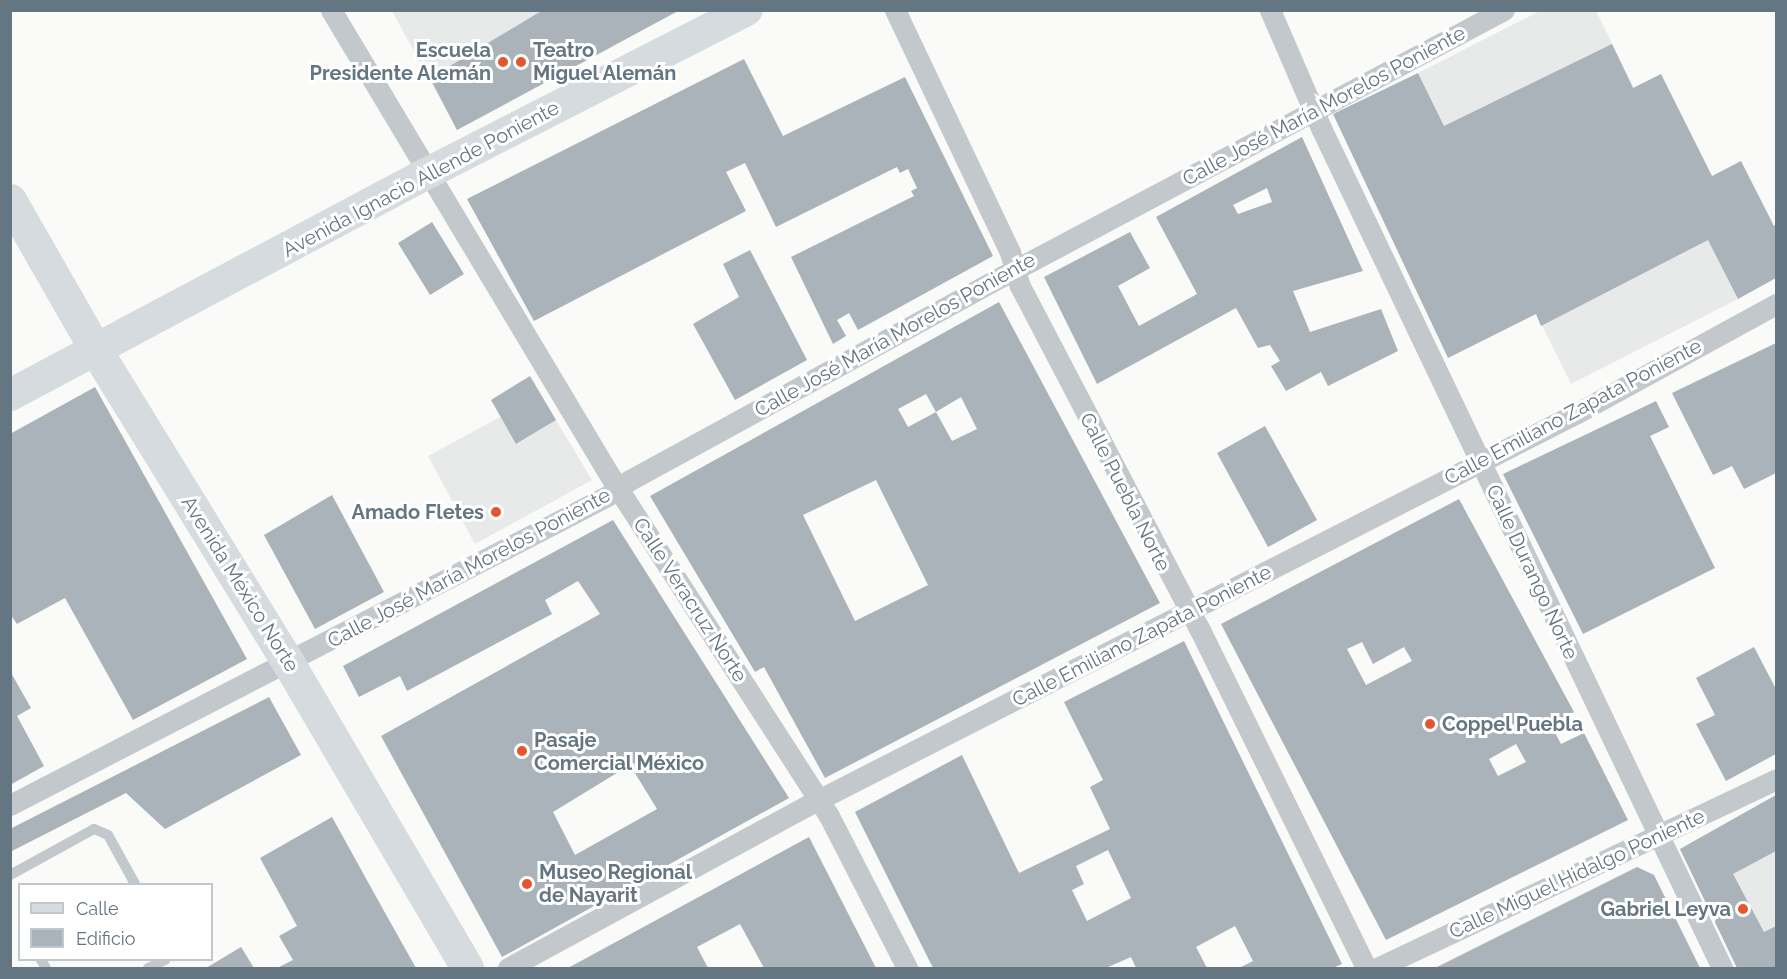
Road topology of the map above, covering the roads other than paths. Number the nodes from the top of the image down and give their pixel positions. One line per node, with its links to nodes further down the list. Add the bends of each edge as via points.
1 (331, 10): 7 (street, Calle Veracruz Norte)
2 (747, 10): 7 (main road, Avenida Ignacio Allende Poniente)
3 (895, 10): 9 (street, Calle Puebla Norte, via 1010,252)
4 (1270, 10): 6 (street, Calle Durango Norte)
5 (1504, 10): 6 (street, Calle José María Morelos Poniente)
6 (1313, 110): 9 (street, Calle José María Morelos Poniente); 13 (street, Calle Durango Norte)
7 (428, 173): 11 (main road, Avenida Ignacio Allende Poniente); 14 (street, Calle Veracruz Norte)
8 (10, 200): 11 (main road, Avenida México Norte)
9 (1013, 271): 14 (street, Calle José María Morelos Poniente); 15 (street, Calle Puebla Norte)
10 (1776, 304): 13 (street, Calle Emiliano Zapata Poniente)
11 (97, 352): 12 (main road, Avenida Ignacio Allende Poniente); 16 (main road, Avenida México Norte)
12 (10, 395)
13 (1481, 462): 15 (street, Calle Emiliano Zapata Poniente); 20 (street, Calle Durango Norte)
14 (619, 488): 16 (street, Calle José María Morelos Poniente); 18 (street, Calle Veracruz Norte)
15 (1190, 613): 18 (street, Calle Emiliano Zapata Poniente); 28 (street, Calle Puebla Norte)
16 (289, 664): 19 (street, Calle José María Morelos Poniente); 25 (main road, Avenida México Norte)
17 (1776, 779): 20 (street, Calle Miguel Hidalgo Poniente)
18 (818, 800): 26 (street, Calle Emiliano Zapata Poniente); 27 (street, Calle Veracruz Norte)
19 (10, 805)
20 (1657, 838): 29 (street, Calle Miguel Hidalgo Poniente); 30 (street, Calle Durango Norte)
21 (10, 875): 22 (lane, via 94,829 108,835)
22 (132, 883)
23 (163, 961): 24 (lane)
24 (148, 969)
25 (467, 969)
26 (508, 969)
27 (907, 969)
28 (1366, 969)
29 (1377, 969)
30 (1722, 969)

